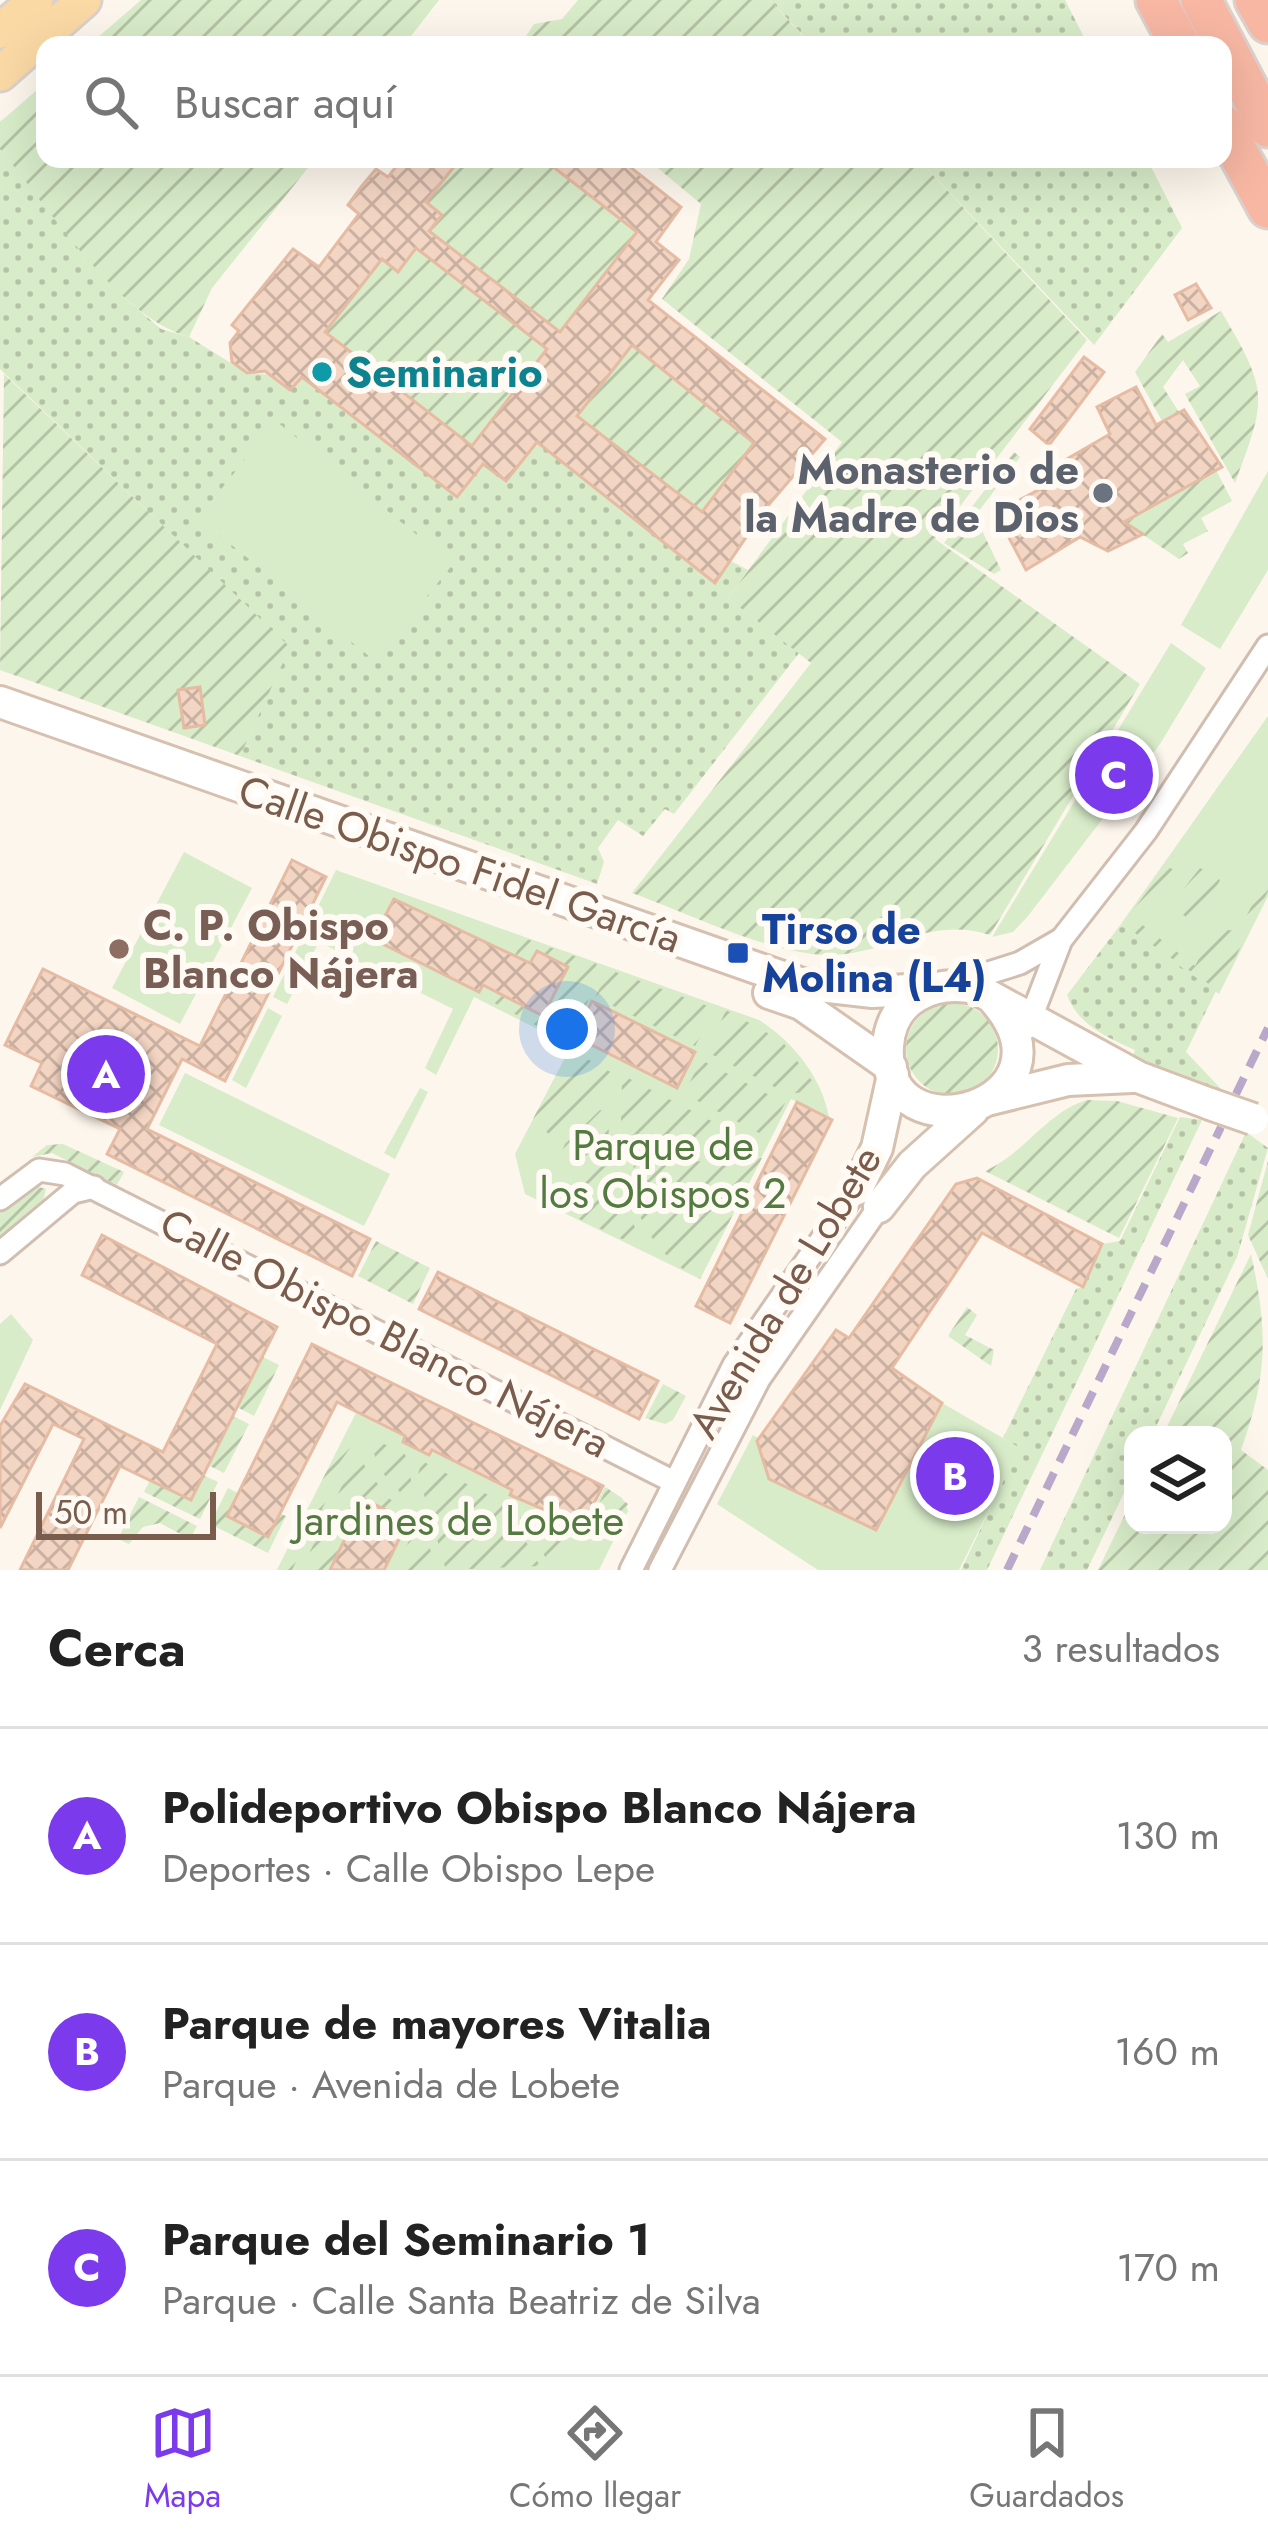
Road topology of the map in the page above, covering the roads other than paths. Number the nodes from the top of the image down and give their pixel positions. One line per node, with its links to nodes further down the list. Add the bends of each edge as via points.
1 (36, 0): 8 (main road)
2 (84, 0): 9 (main road)
3 (1156, 0): 10 (highway)
4 (1183, 0): 11 (highway)
5 (1201, 0): 12 (highway)
6 (1258, 0): 7 (highway)
7 (1268, 22)
8 (0, 31)
9 (43, 36)
10 (1175, 36)
11 (1209, 36)
12 (1220, 36)
13 (36, 42): 16 (main road)
14 (1232, 59): 17 (highway)
15 (1232, 70): 17 (highway)
16 (0, 74)
17 (1259, 110)
18 (1232, 141): 19 (highway)
19 (1268, 208)
20 (1268, 646): 23 (street, via 1146,831)
21 (0, 702): 24 (main road, Calle Obispo Fidel García, via 802,984 873,992)
22 (0, 719): 28 (main road, Calle Obispo Fidel García, via 801,1004)
23 (1060, 940): 24 (street, via 1020,963); 26 (street)
24 (940, 987): 25 (main road); 28 (main road, via 900,1010)
25 (993, 999): 26 (main road); 27 (main road)
26 (1031, 1019): 27 (street); 29 (main road)
27 (1017, 1049): 30 (main road, via 1005,1085)
28 (892, 1071): 30 (main road, via 918,1103 954,1113); 34 (main road, Avenida de Lobete)
29 (1138, 1077): 30 (main road, via 1068,1080); 31 (main road, bridge)
30 (982, 1104): 34 (main road, Avenida de Lobete)
31 (1260, 1121)
32 (95, 1187): 33 (street, Calle Obispo Blanco Nájera, via 49,1169); 35 (street, via 73,1192); 36 (street, Calle Obispo Blanco Nájera)
33 (0, 1198)
34 (868, 1198): 36 (street, Avenida de Lobete, via 734,1365); 38 (street, Avenida de Lobete, via 736,1417)
35 (0, 1253)
36 (674, 1481): 37 (street, Avenida de Lobete)
37 (631, 1570)
38 (660, 1570)

